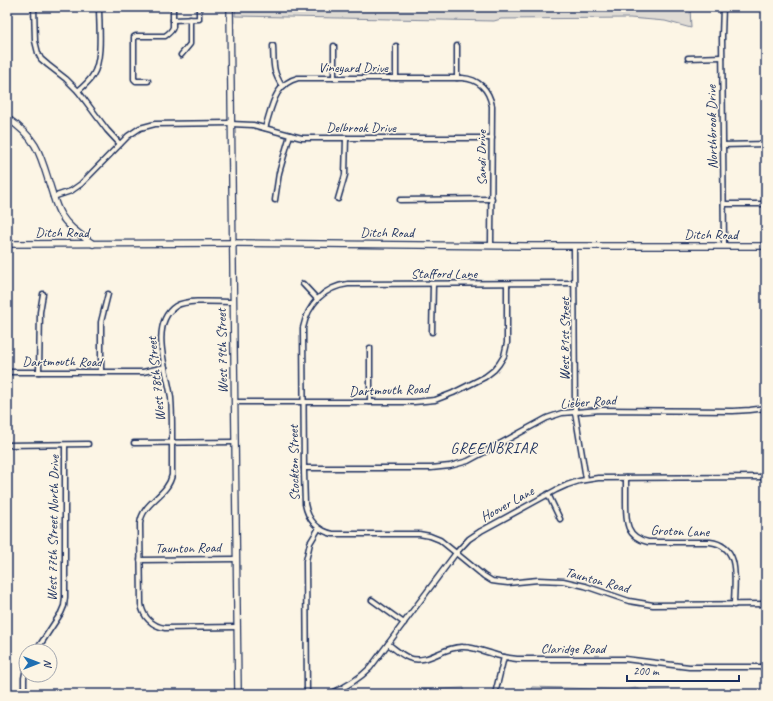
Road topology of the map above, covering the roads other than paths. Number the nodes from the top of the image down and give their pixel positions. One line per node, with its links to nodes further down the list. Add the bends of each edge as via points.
1 (34, 7): 22 (street, via 38,53 45,63)
2 (99, 7): 22 (street, via 98,65 91,79)
3 (173, 7): 8 (street)
4 (199, 7): 7 (street, via 199,19)
5 (230, 7): 24 (main road, West 79th Street)
6 (723, 7): 14 (street, Northbrook Drive)
7 (190, 19): 8 (street); 13 (street, via 190,44)
8 (173, 20): 20 (street, via 172,29 166,35 134,37 134,79)
9 (273, 46): 21 (street, via 274,69)
10 (334, 46): 16 (street)
11 (396, 46): 17 (street)
12 (457, 46): 18 (street)
13 (181, 55)
14 (722, 57): 15 (street); 31 (street, Northbrook Drive)
15 (688, 58)
16 (334, 78): 17 (street, Vineyard Drive); 21 (street, Vineyard Drive, via 300,78)
17 (396, 78): 18 (street, Vineyard Drive)
18 (457, 78): 19 (street, Vineyard Drive)
19 (471, 80): 28 (street, Sandi Drive, via 483,87 490,98)
20 (148, 81)
21 (282, 86): 25 (street, via 274,99)
22 (78, 91): 29 (street)
23 (7, 118): 32 (main road, via 24,131 36,146)
24 (231, 123): 25 (street, Delbrook Drive); 29 (street, Delbrook Drive, via 150,125 134,131); 41 (main road, West 79th Street)
25 (265, 128): 26 (street, Delbrook Drive)
26 (290, 135): 27 (street, Delbrook Drive, via 304,138); 35 (street, via 279,173)
27 (346, 138): 28 (street, Delbrook Drive); 33 (street, via 345,175)
28 (492, 138): 34 (street, Sandi Drive)
29 (120, 144): 32 (street, Delbrook Drive, via 78,186)
30 (766, 144): 31 (street)
31 (723, 145): 37 (street, Northbrook Drive)
32 (53, 197): 40 (main road, via 69,226)
33 (338, 199)
34 (492, 199): 36 (street); 42 (street, Sandi Drive)
35 (275, 200)
36 (400, 200)
37 (724, 204): 38 (street); 44 (street, Northbrook Drive)
38 (766, 204)
39 (7, 244): 40 (main road, Ditch Road)
40 (93, 244): 41 (main road, Ditch Road)
41 (233, 244): 42 (main road, Ditch Road); 53 (main road, West 79th Street)
42 (491, 245): 43 (main road, Ditch Road)
43 (574, 246): 44 (main road, Ditch Road); 46 (street, West 81st Street)
44 (724, 246): 45 (main road, Ditch Road)
45 (766, 246)
46 (574, 283): 49 (street, Stafford Lane); 64 (street, West 81st Street)
47 (303, 284): 52 (street)
48 (433, 284): 49 (street, Stafford Lane); 52 (street, Stafford Lane, via 346,284 329,290); 54 (street)
49 (507, 284): 62 (street, Dartmouth Road, via 508,338 499,364 494,370 458,391 438,399)
50 (43, 294): 58 (street, via 40,312)
51 (108, 294): 59 (street, via 101,322)
52 (317, 299): 61 (street, Stockton Street, via 308,313 303,328)
53 (233, 302): 56 (street, West 78th Street, via 190,302 178,305 167,314 162,327); 60 (main road, West 79th Street)
54 (432, 332)
55 (370, 348): 62 (street)
56 (165, 367): 59 (street, Dartmouth Road, via 143,372); 67 (street, West 78th Street, via 171,399)
57 (7, 372): 58 (street, Dartmouth Road)
58 (40, 372): 59 (street, Dartmouth Road)
59 (101, 372)
60 (235, 402): 61 (street, Dartmouth Road); 65 (main road, West 79th Street)
61 (304, 402): 62 (street, Dartmouth Road); 71 (street, Stockton Street)
62 (370, 402)
63 (766, 408): 64 (street, Lieber Road, via 733,411)
64 (575, 412): 71 (street, Lieber Road, via 546,418 469,460 450,466); 74 (street, West 81st Street)
65 (235, 442): 67 (street); 79 (main road, West 79th Street)
66 (134, 443): 67 (street)
67 (172, 443): 80 (street, West 78th Street, via 170,483 146,509 140,520)
68 (88, 444): 70 (street)
69 (7, 445): 70 (street)
70 (65, 445): 86 (street, West 77th Street North Drive, via 66,597 61,612)
71 (304, 468): 77 (street, Stockton Street, via 306,510 311,521)
72 (766, 477): 73 (street, Hoover Lane)
73 (626, 478): 74 (street, Hoover Lane); 82 (street, Groton Lane, via 626,518 632,533 647,542 712,542 723,546 734,562)
74 (586, 479): 75 (street, Hoover Lane)
75 (548, 494): 76 (street); 78 (street, Hoover Lane, via 481,531)
76 (560, 519)
77 (319, 528): 78 (street, Taunton Road, via 334,534 420,534 440,540); 93 (street, via 310,545 306,561)
78 (456, 553): 82 (street, Taunton Road, via 484,576 497,582 563,581 629,601 654,604); 84 (street, Hoover Lane)
79 (236, 558): 80 (street, Taunton Road); 85 (main road, West 79th Street)
80 (140, 560): 85 (street, West 78th Street, via 141,604 152,624 164,628)
81 (372, 600): 84 (street)
82 (734, 604): 83 (street, Taunton Road)
83 (766, 604)
84 (404, 623): 87 (street, Hoover Lane)
85 (237, 627): 92 (main road, West 79th Street)
86 (41, 643)
87 (388, 644): 88 (street, Claridge Road, via 405,656 417,659 462,646); 94 (street, Hoover Lane, via 363,675)
88 (504, 657): 89 (street, Claridge Road, via 625,659 696,667); 95 (street)
89 (766, 667)
90 (24, 683): 91 (street)
91 (24, 694)
92 (238, 694)
93 (307, 694)
94 (330, 694)
95 (496, 694)

